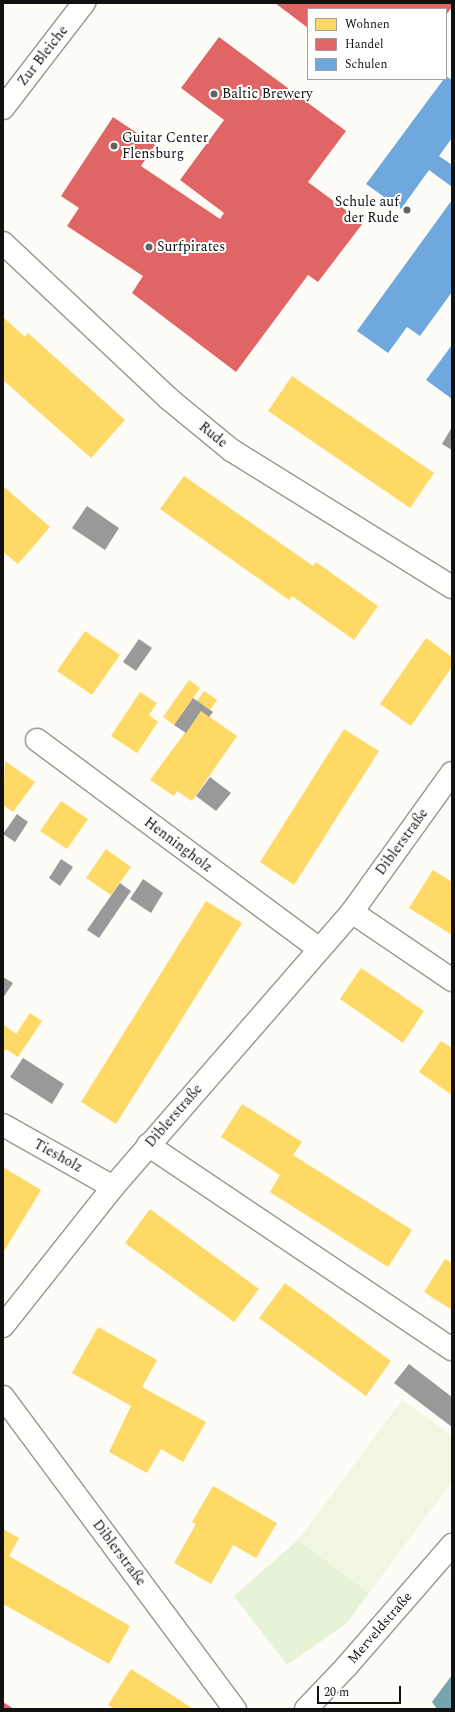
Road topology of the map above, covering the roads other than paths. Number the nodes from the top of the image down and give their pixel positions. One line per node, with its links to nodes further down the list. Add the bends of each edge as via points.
1 (84, 3): 2 (street, Zur Bleiche)
2 (3, 108)
3 (3, 243): 4 (street, Rude, via 169,399 232,450)
4 (452, 587)
5 (37, 740): 8 (street, Henningholz)
6 (452, 773): 7 (street, Diblerstraße)
7 (352, 912): 8 (street, Diblerstraße); 9 (street)
8 (319, 949): 11 (street, Diblerstraße)
9 (452, 980)
10 (3, 1125): 12 (street, Tiesholz)
11 (148, 1145): 12 (street, Diblerstraße); 14 (street)
12 (113, 1187): 13 (street, Diblerstraße)
13 (3, 1326)
14 (452, 1350)
15 (3, 1397): 17 (street, Diblerstraße)
16 (452, 1545): 18 (street, Merveldstraße)
17 (235, 1709)
18 (306, 1709)

